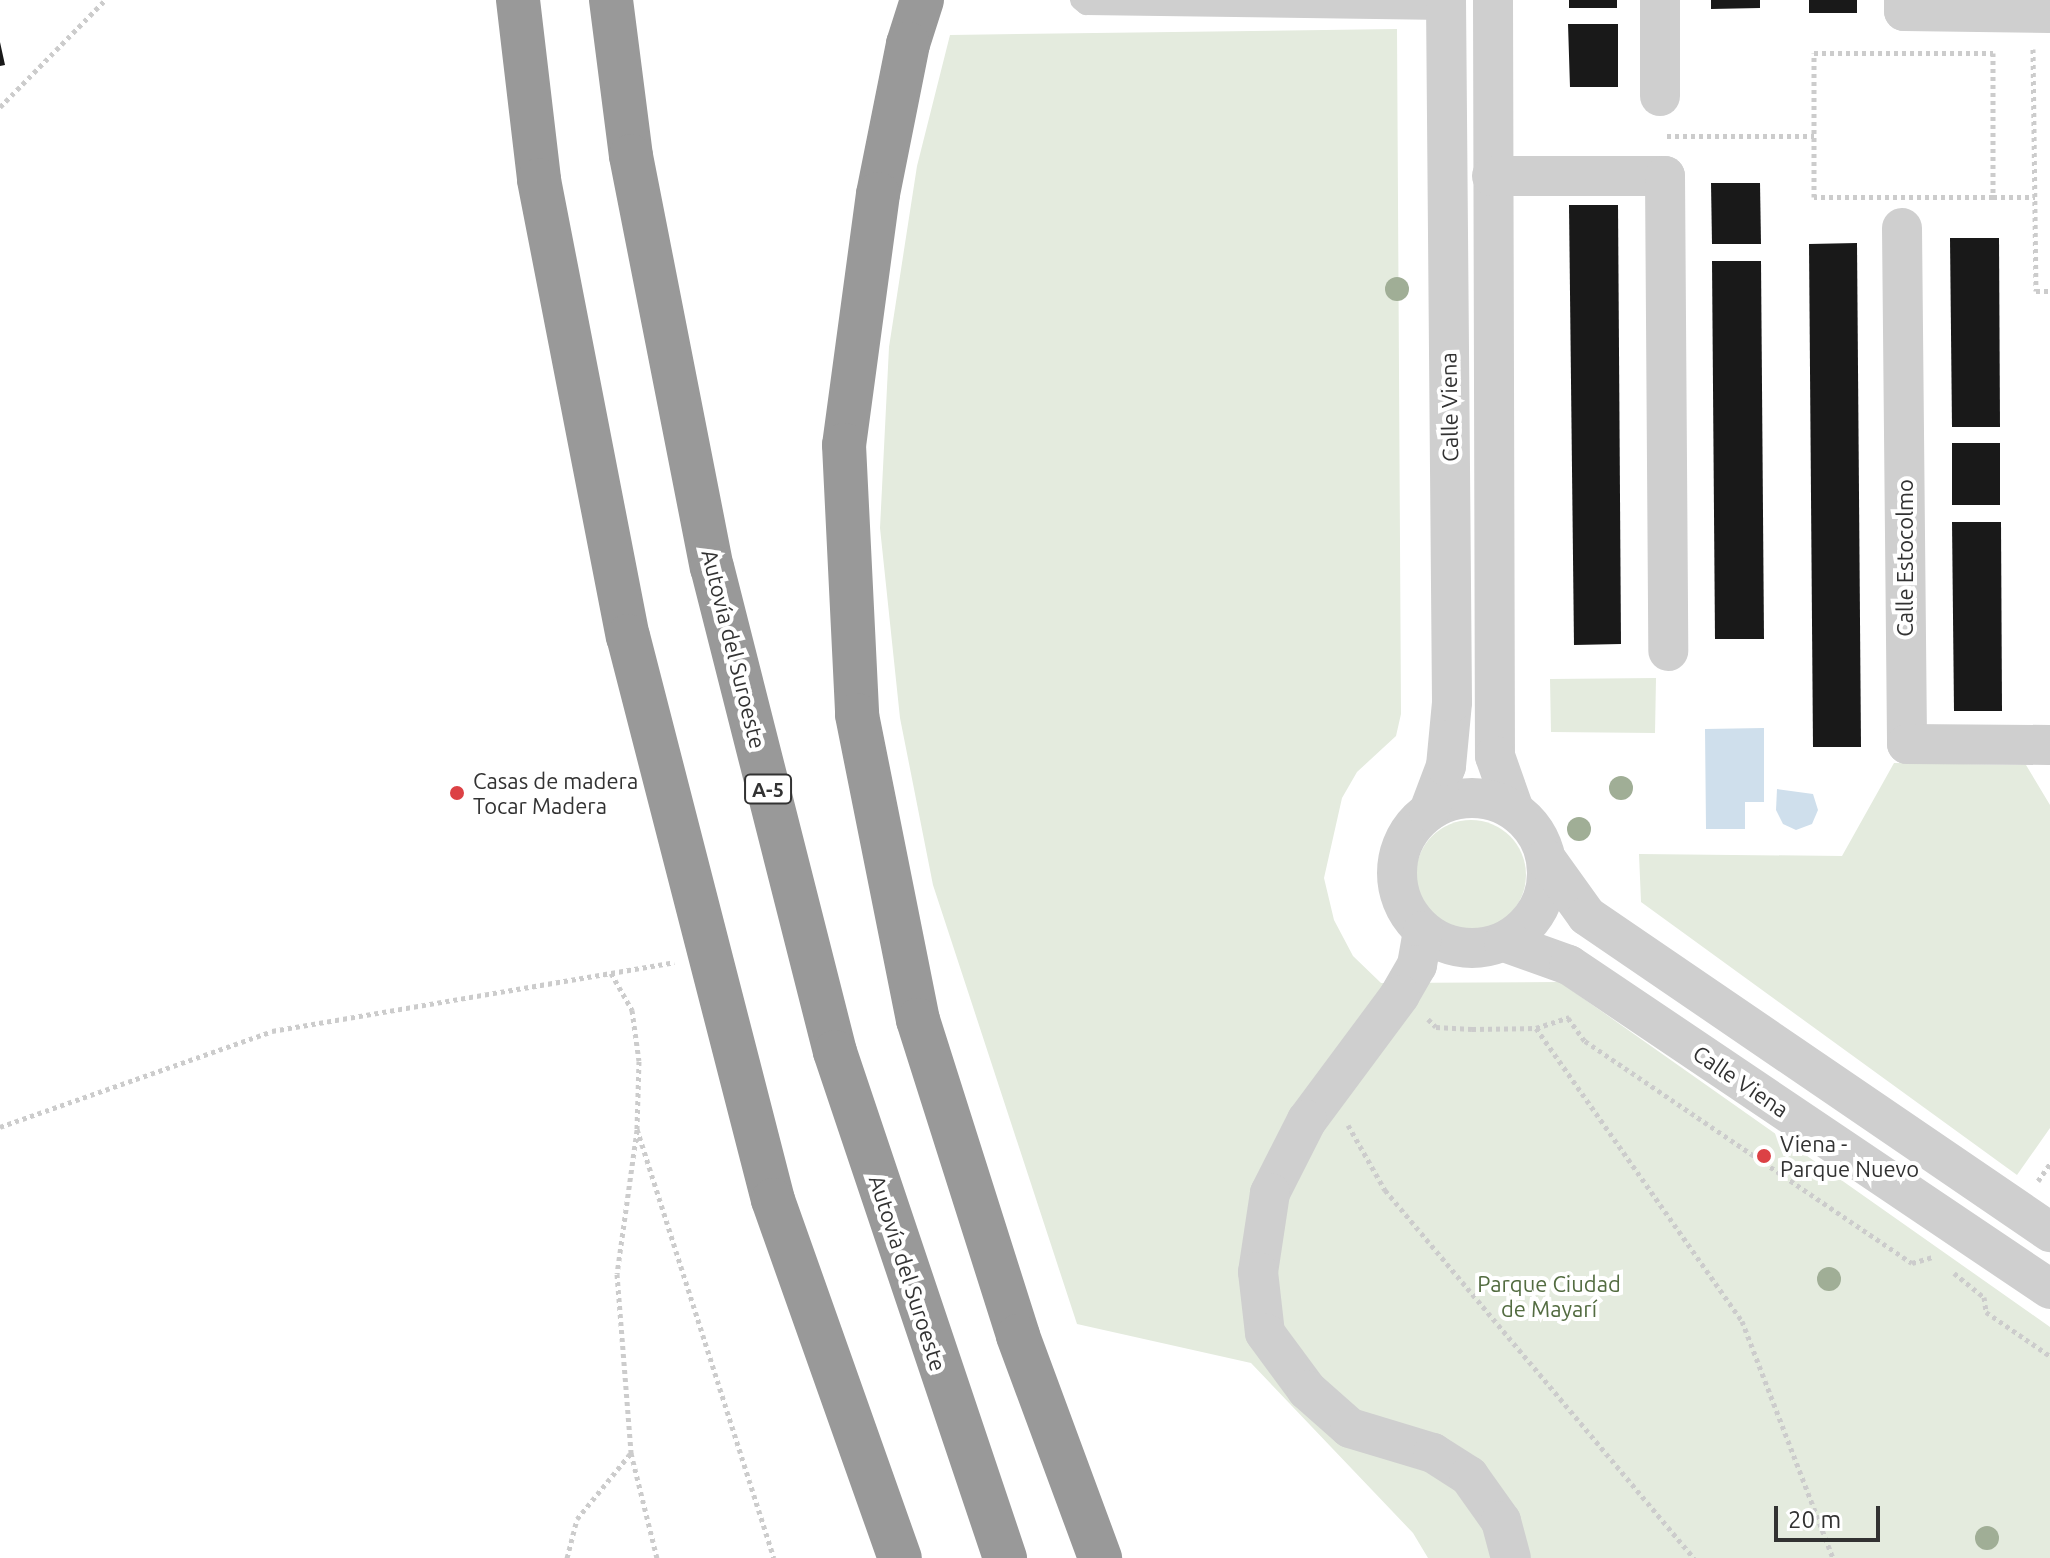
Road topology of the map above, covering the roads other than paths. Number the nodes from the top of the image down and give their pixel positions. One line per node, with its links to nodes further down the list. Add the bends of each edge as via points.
1 (487, 0): 12 (highway)
2 (518, 0): 12 (highway)
3 (611, 0): 25 (highway, Autovía del Suroeste / A-5, via 631,156 712,567 835,1052)
4 (922, 0): 26 (highway, via 878,194 844,445 857,715 918,1020 1018,1336)
5 (1080, 0): 9 (lane, via 1086,5)
6 (1493, 0): 13 (street, Calle Viena)
7 (1660, 0): 11 (street)
8 (1904, 0): 10 (street, via 1904,11)
9 (1446, 5): 18 (street, Calle Viena, via 1452,702 1446,766)
10 (2042, 12)
11 (1660, 96)
12 (528, 106): 24 (highway, via 628,636 773,1200)
13 (1492, 176): 15 (street, via 1665,176); 17 (street, Calle Viena, via 1495,756)
14 (1902, 228): 16 (street, Calle Estocolmo, via 1907,744)
15 (1668, 651)
16 (2050, 745)
17 (1514, 810): 18 (street, via 1471,797); 19 (street, via 1529,823)
18 (1429, 811): 20 (street, via 1401,846 1396,869 1408,913)
19 (1546, 859): 21 (street, via 1547,884 1539,908); 22 (street, via 1587,916)
20 (1423, 931): 21 (street, via 1462,948); 27 (street, via 1417,965 1400,995 1307,1120 1270,1193 1258,1272 1265,1333 1307,1390 1350,1428 1433,1453 1469,1476 1501,1521)
21 (1504, 942): 23 (street, Calle Viena, via 1569,965)
22 (2050, 1232)
23 (2050, 1289)
24 (900, 1558)
25 (1005, 1558)
26 (1100, 1558)
27 (1511, 1558)

